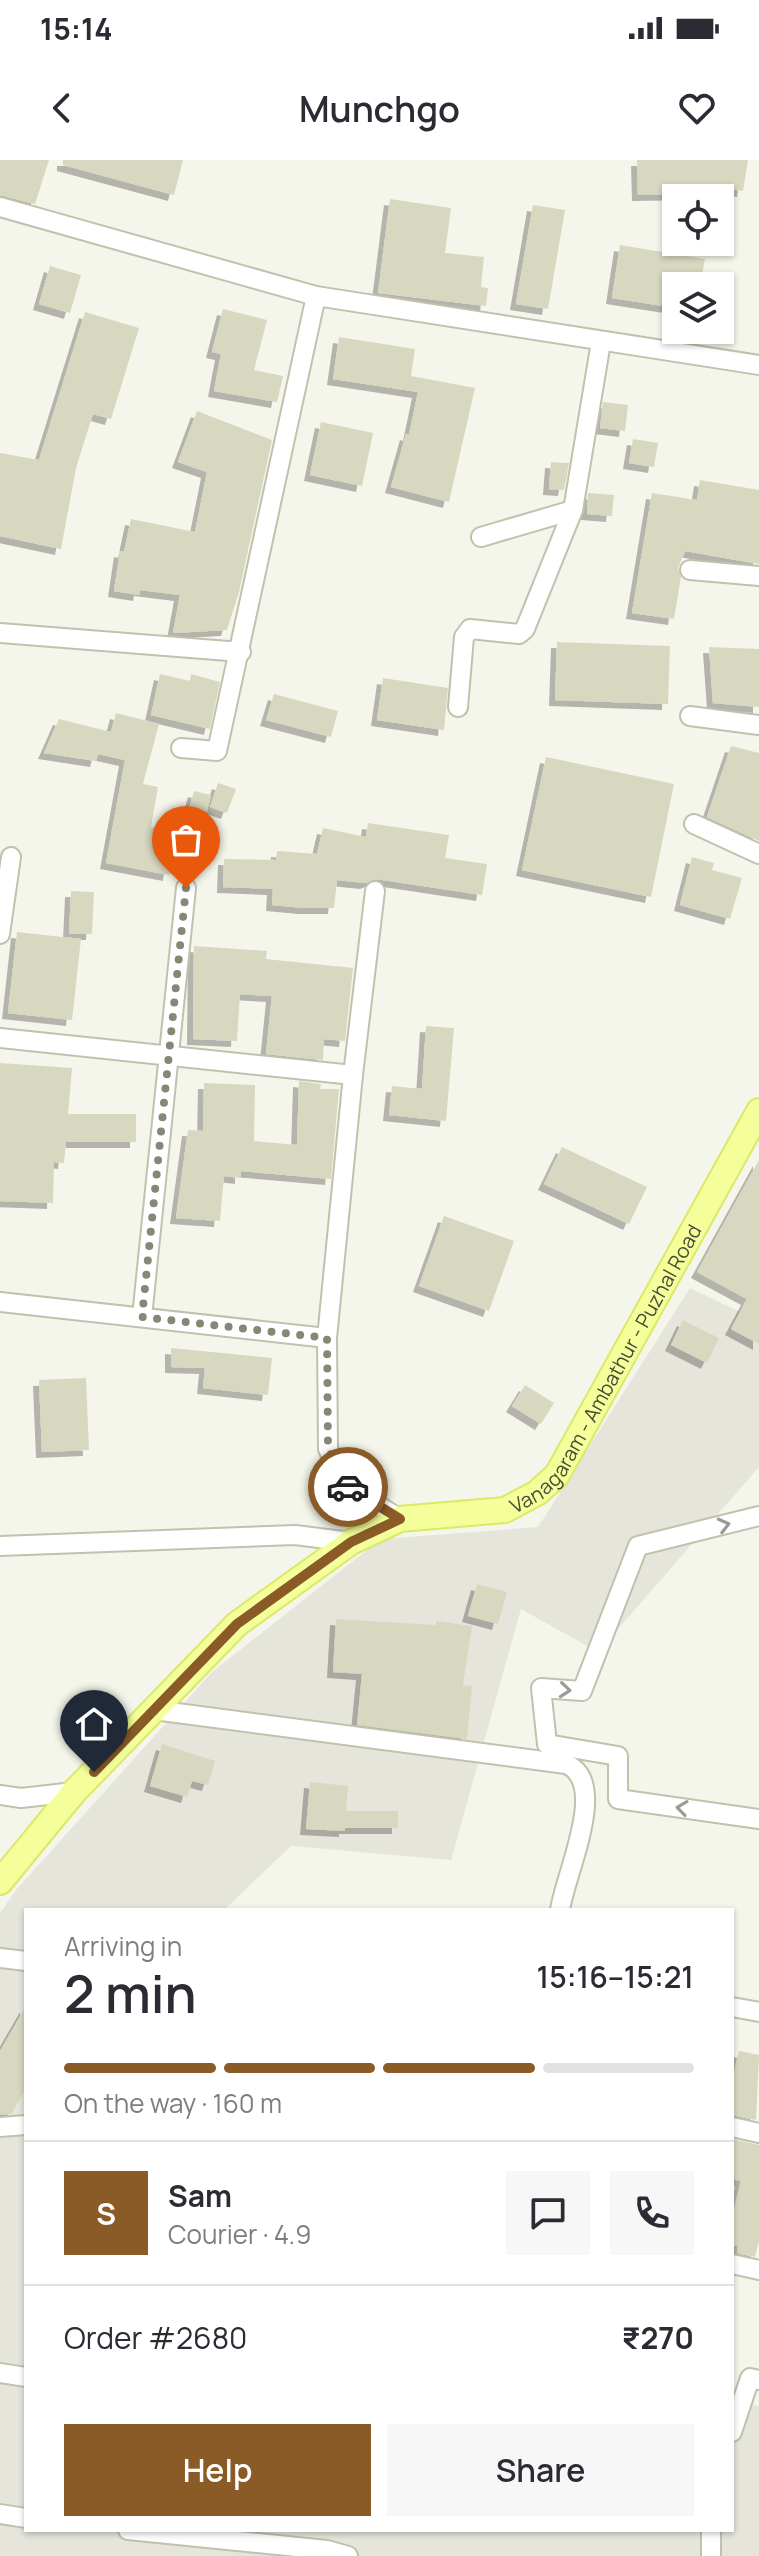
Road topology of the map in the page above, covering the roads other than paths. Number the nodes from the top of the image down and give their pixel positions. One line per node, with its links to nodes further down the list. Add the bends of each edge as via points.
1 (0, 207): 2 (street)
2 (316, 296): 3 (street); 10 (street)
3 (601, 342): 4 (street); 5 (street)
4 (759, 365)
5 (573, 510): 6 (street); 11 (street, via 525,629 519,634 470,629 464,637)
6 (481, 537)
7 (690, 570): 8 (street)
8 (759, 576)
9 (0, 633): 10 (street)
10 (241, 652): 14 (street, via 217,751)
11 (458, 707)
12 (690, 716): 13 (street)
13 (759, 725)
14 (181, 748)
15 (694, 824): 16 (street)
16 (759, 854)
17 (11, 857): 20 (street)
18 (186, 888): 22 (street)
19 (375, 891): 23 (street)
20 (0, 934)
21 (0, 1038): 22 (street)
22 (168, 1058): 23 (street); 26 (street)
23 (353, 1075): 27 (street)
24 (759, 1111): 29 (main road, Vanagaram - Ambathur - Puzhal Road, via 557,1475 505,1510)
25 (0, 1302): 26 (street)
26 (142, 1317): 27 (street)
27 (327, 1338): 29 (street, via 328,1449 347,1486)
28 (759, 1516): 35 (street, one-way to 28, via 618,1799 618,1756 547,1744 541,1688 582,1691 638,1546)
29 (400, 1519): 30 (main road, Vanagaram - Ambathur - Puzhal Road)
30 (351, 1542): 31 (street, via 295,1535); 32 (main road, Vanagaram - Ambathur - Puzhal Road, via 237,1624)
31 (0, 1546)
32 (154, 1710): 33 (main road, Vanagaram - Ambathur - Puzhal Road); 37 (street, via 578,1769 586,1782 582,1827)
33 (74, 1792): 34 (street); 36 (main road, Vanagaram - Ambathur - Puzhal Road)
34 (0, 1795)
35 (759, 1819)
36 (0, 1882)
37 (560, 1908)
38 (0, 1958): 39 (street)
39 (24, 1961)
40 (734, 2007): 41 (street)
41 (759, 2012)
42 (24, 2125): 43 (street)
43 (0, 2127)
44 (734, 2127): 45 (street)
45 (759, 2133)
46 (734, 2264): 47 (street)
47 (759, 2270)
48 (0, 2373): 49 (street)
49 (24, 2377)
50 (759, 2380): 51 (street, via 750,2378)
51 (734, 2426)
52 (0, 2514): 53 (street)
53 (24, 2518)
54 (148, 2532): 56 (street)
55 (711, 2532): 57 (street)
56 (348, 2556)
57 (711, 2556)

